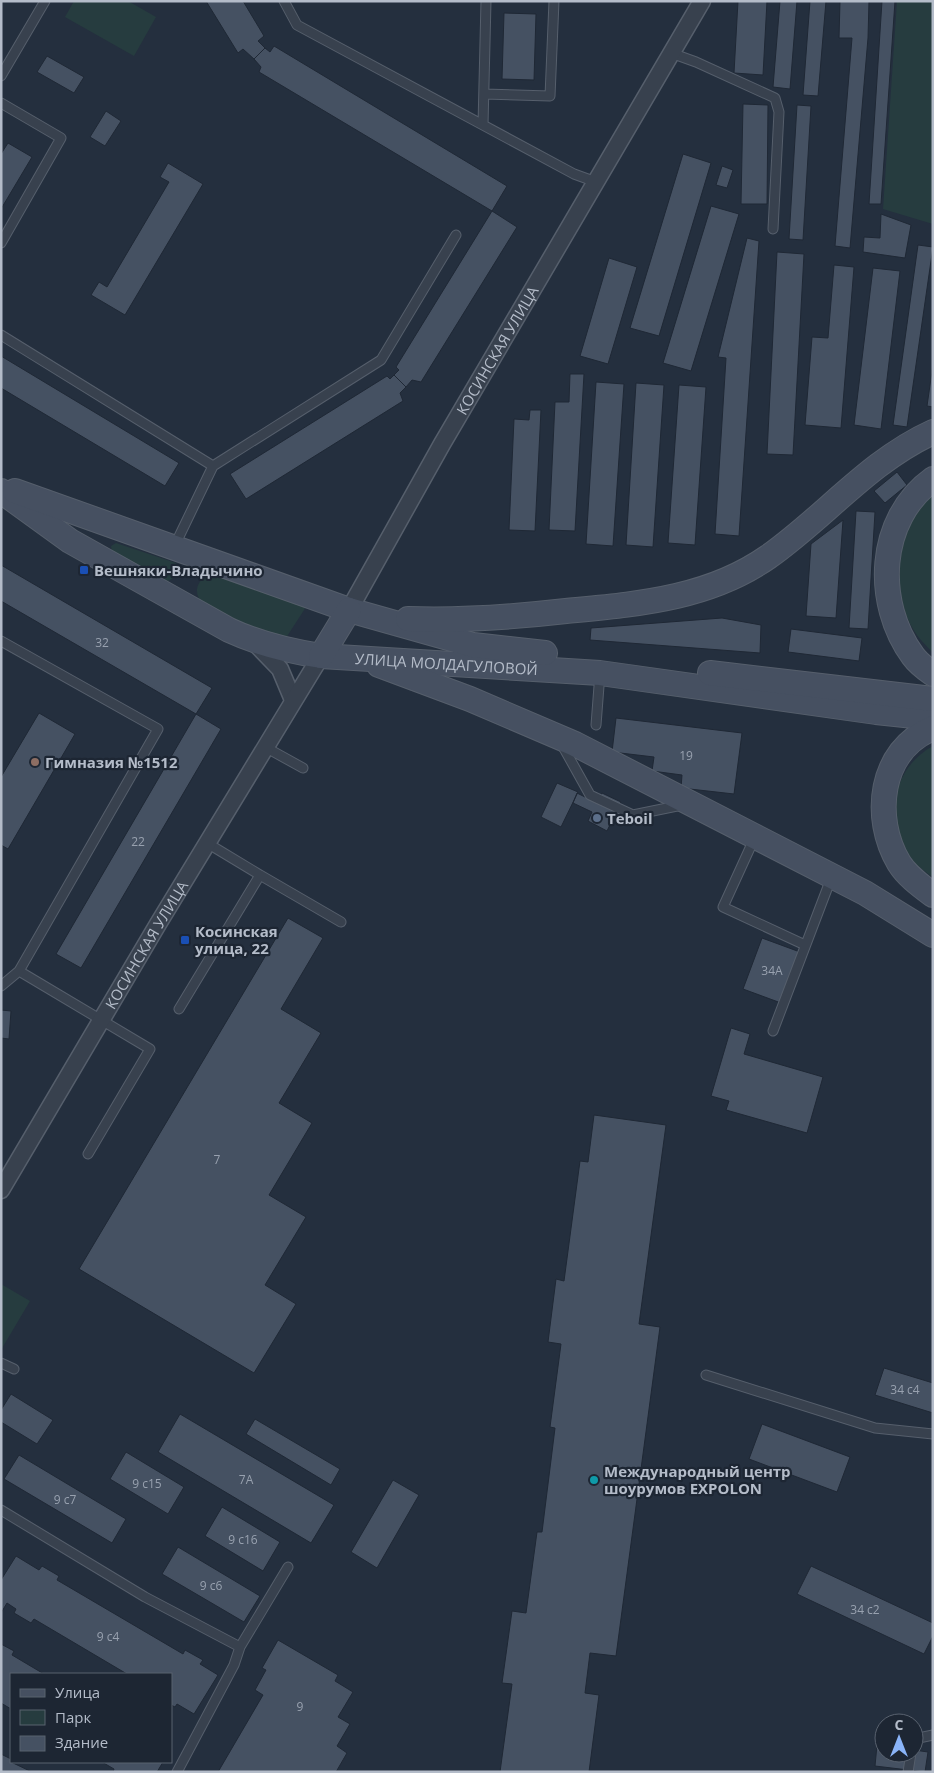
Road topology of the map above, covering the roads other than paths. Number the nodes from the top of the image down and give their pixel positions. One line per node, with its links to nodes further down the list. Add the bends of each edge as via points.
1 (45, 1): 7 (lane)
2 (284, 1): 10 (lane, via 297,25)
3 (486, 1): 8 (lane)
4 (554, 1): 8 (lane, via 550,96)
5 (702, 1): 6 (street, КОСИНСКАЯ УЛИЦА)
6 (671, 53): 11 (street, КОСИНСКАЯ УЛИЦА); 12 (lane, via 775,98 779,112)
7 (2, 73)
8 (484, 94): 10 (lane)
9 (1, 103): 14 (lane, via 61,138)
10 (483, 125): 11 (lane, via 574,174)
11 (596, 182): 24 (street, КОСИНСКАЯ УЛИЦА, via 447,436)
12 (773, 230)
13 (456, 234): 17 (lane, via 381,360)
14 (1, 243)
15 (1, 335): 17 (lane)
16 (933, 432): 25 (main road, via 878,464 748,574 698,592 646,604 466,620)
17 (213, 466): 22 (lane)
18 (933, 479): 31 (main road, via 906,506 893,531 887,565 889,600 899,631 913,657)
19 (1, 486): 21 (main road, УЛИЦА МОЛДАГУЛОВОЙ)
20 (1, 491): 23 (main road, УЛИЦА МОЛДАГУЛОВОЙ)
21 (105, 524): 22 (main road, УЛИЦА МОЛДАГУЛОВОЙ); 23 (main road, via 89,535)
22 (174, 549): 24 (main road, УЛИЦА МОЛДАГУЛОВОЙ)
23 (90, 552): 26 (main road, УЛИЦА МОЛДАГУЛОВОЙ)
24 (350, 610): 25 (main road, УЛИЦА МОЛДАГУЛОВОЙ); 28 (main road, КОСИНСКАЯ УЛИЦА)
25 (379, 618): 32 (main road, УЛИЦА МОЛДАГУЛОВОЙ, via 442,638 494,648)
26 (251, 640): 28 (main road, УЛИЦА МОЛДАГУЛОВОЙ, via 283,650); 33 (street, via 280,669)
27 (1, 641): 49 (lane, via 158,729)
28 (321, 656): 29 (main road, УЛИЦА МОЛДАГУЛОВОЙ); 33 (street, КОСИНСКАЯ УЛИЦА)
29 (359, 657): 30 (main road, УЛИЦА МОЛДАГУЛОВОЙ); 37 (main road)
30 (600, 673): 34 (main road, УЛИЦА МОЛДАГУЛОВОЙ); 35 (lane)
31 (933, 674)
32 (933, 698)
33 (293, 700): 38 (street, КОСИНСКАЯ УЛИЦА)
34 (933, 718)
35 (596, 725)
36 (933, 728): 45 (main road, via 919,734 903,749 890,771 883,796 883,818 889,842 900,865)
37 (558, 736): 40 (main road); 40 (lane, via 590,795 633,815)
38 (265, 747): 39 (lane); 42 (street, КОСИНСКАЯ УЛИЦА)
39 (303, 768)
40 (691, 804): 41 (main road)
41 (755, 836): 44 (main road); 48 (lane, via 723,906)
42 (207, 843): 43 (lane); 52 (street, КОСИНСКАЯ УЛИЦА)
43 (260, 874): 46 (lane); 51 (lane)
44 (832, 876): 47 (main road); 48 (lane)
45 (933, 894)
46 (341, 922)
47 (933, 935)
48 (806, 945): 53 (lane)
49 (20, 971): 50 (lane); 52 (lane)
50 (1, 986)
51 (179, 1009)
52 (101, 1020): 54 (lane, via 150,1050); 55 (street, КОСИНСКАЯ УЛИЦА)
53 (773, 1031)
54 (88, 1154)
55 (3, 1185)
56 (1, 1363): 57 (lane)
57 (14, 1369)
58 (706, 1375): 59 (lane, via 875,1428)
59 (933, 1434)
60 (1, 1510): 62 (lane, via 145,1597)
61 (288, 1567): 62 (lane)
62 (240, 1647): 63 (lane)
63 (177, 1772)

